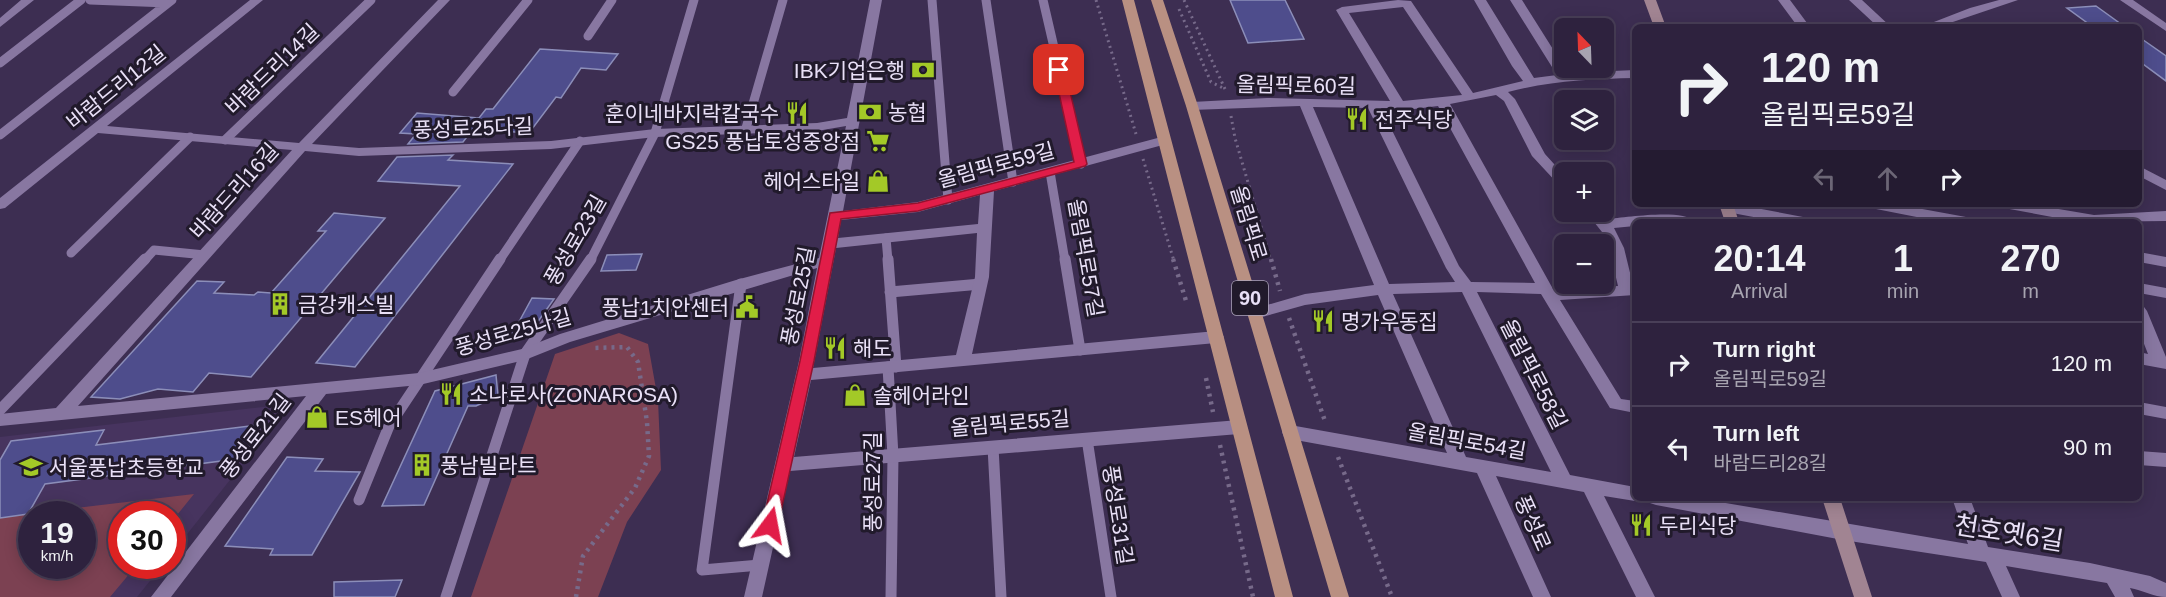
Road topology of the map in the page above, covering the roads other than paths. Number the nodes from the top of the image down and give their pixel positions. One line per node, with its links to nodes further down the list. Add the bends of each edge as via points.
1 (28, 0): 26 (street)
2 (81, 0): 34 (lane)
3 (90, 0): 24 (lane)
4 (257, 0): 49 (street, 바람드리12길)
5 (371, 0): 53 (lane, 바람드리14길)
6 (444, 0): 56 (street, 바람드리16길)
7 (528, 0): 40 (lane)
8 (612, 0): 32 (lane)
9 (694, 0): 50 (lane, 풍성로23길)
10 (783, 0): 48 (lane)
11 (876, 0): 47 (street, 풍성로25길)
12 (932, 0): 64 (lane)
13 (986, 0): 61 (lane)
14 (1043, 0): 57 (lane)
15 (1128, 0): 54 (main road, 90)
16 (1157, 0): 46 (main road, 올림픽로 / 90)
17 (1480, 0): 38 (street)
18 (1516, 0): 33 (street)
19 (1650, 0): 27 (street)
20 (1784, 0): 28 (street)
21 (1855, 0): 29 (street)
22 (2012, 0): 30 (street)
23 (2127, 0): 31 (street)
24 (170, 1): 51 (lane)
25 (1406, 2): 41 (street, 올림픽로60길); 43 (street, 올림픽로60길, via 1342,10)
26 (0, 24)
27 (1659, 24)
28 (1802, 24)
29 (1882, 24)
30 (1935, 24)
31 (2166, 28)
32 (588, 36)
33 (1554, 61)
34 (0, 63)
35 (1632, 74): 36 (street, 올림픽로60길)
36 (1614, 75)
37 (1558, 78): 38 (street, 올림픽로60길)
38 (1531, 83): 39 (street, 올림픽로60길)
39 (1499, 91): 41 (street, 올림픽로60길); 59 (street, via 1509,99 1539,156)
40 (453, 92)
41 (1470, 98): 42 (street, 올림픽로60길)
42 (1442, 102): 43 (street, 올림픽로60길); 92 (street)
43 (1398, 103): 45 (street, 올림픽로60길)
44 (1306, 105): 45 (street, 올림픽로60길); 46 (street, 올림픽로60길, via 1231,102); 90 (street)
45 (1373, 105): 87 (street, 올림픽로58길, via 1453,268)
46 (1192, 106): 94 (main road, 올림픽로 / 90)
47 (853, 121): 48 (street, 풍성로25다길, via 817,127); 69 (street, 풍성로25길)
48 (746, 128): 50 (street, 풍성로25다길)
49 (95, 129): 52 (street, 풍성로25다길); 65 (street, 바람드리12길)
50 (656, 133): 55 (street, 풍성로25다길); 98 (lane, 풍성로23길, via 586,268)
51 (0, 135)
52 (190, 137): 53 (street, 풍성로25다길); 80 (lane)
53 (225, 140): 56 (street, 풍성로25다길)
54 (1165, 140): 57 (street, 올림픽로59길); 96 (main road, 90)
55 (580, 141): 56 (street, 풍성로25다길, via 358,152); 104 (lane, 풍성로25나길)
56 (302, 147): 81 (street, 바람드리16길)
57 (1081, 164): 58 (street, 올림픽로59길)
58 (1050, 172): 61 (street, 올림픽로59길); 97 (lane, 올림픽로57길)
59 (1554, 172)
60 (2142, 172): 62 (street)
61 (1013, 182): 63 (street, 올림픽로59길)
62 (2166, 186)
63 (987, 189): 64 (street, 올림픽로59길); 77 (street)
64 (948, 200): 69 (street, 올림픽로59길)
65 (0, 205)
66 (1731, 207): 70 (street)
67 (1906, 207): 71 (street)
68 (2021, 207): 72 (street)
69 (835, 216): 79 (street, 풍성로25길)
70 (1789, 219)
71 (1954, 219)
72 (2088, 219)
73 (2142, 220): 74 (street)
74 (2162, 220)
75 (1632, 222): 76 (street)
76 (1605, 224): 89 (street, 올림픽로58길, via 1621,253)
77 (985, 228): 78 (street); 86 (street)
78 (886, 238): 79 (street); 91 (lane, 풍성로27길)
79 (830, 244): 83 (street, 풍성로25길)
80 (70, 253)
81 (205, 255): 108 (lane, via 154,250); 110 (street, 바람드리16길)
82 (2142, 258): 84 (street)
83 (826, 261): 85 (street, 풍성로25나길); 103 (street, 풍성로25길)
84 (2166, 262)
85 (741, 284): 98 (street, 풍성로25나길); 131 (lane, via 702,570)
86 (981, 284): 91 (lane); 100 (street)
87 (1466, 286): 90 (street, 올림픽로58길); 92 (street, 올림픽로58길); 122 (street, 올림픽로58길)
88 (2142, 289): 93 (street)
89 (1631, 290): 92 (street, 올림픽로58길)
90 (1384, 291): 94 (street, 올림픽로58길, via 1311,298); 119 (street)
91 (890, 292): 102 (lane, 풍성로27길)
92 (1548, 292): 106 (street, via 1616,404)
93 (2166, 293)
94 (1255, 314): 113 (main road, 올림픽로 / 90)
95 (2142, 318): 101 (street)
96 (1216, 337): 97 (street, 올림픽로57길); 112 (main road, 90)
97 (1080, 350): 100 (street, 올림픽로57길)
98 (525, 354): 104 (street, 풍성로25나길); 135 (lane, 풍성로23길)
99 (2142, 359): 101 (street)
100 (962, 361): 102 (street, 올림픽로57길)
101 (2162, 362)
102 (892, 367): 103 (street, 올림픽로57길); 116 (lane, 풍성로27길)
103 (804, 375): 120 (street, 풍성로25길)
104 (419, 379): 105 (street, 풍성로25나길); 125 (lane, 풍성로25나길, via 389,426)
105 (321, 389): 110 (street, 풍성로25나길); 134 (street, 풍성로21길)
106 (1632, 407)
107 (2142, 409): 109 (street)
108 (0, 410)
109 (2166, 413)
110 (61, 414): 111 (street, 풍성로25나길)
111 (0, 420)
112 (1239, 427): 114 (street, 올림픽로55길); 140 (main road, 90)
113 (1290, 432): 119 (street, 올림픽로54길); 141 (main road, 올림픽로 / 90)
114 (1087, 439): 115 (street, 올림픽로55길); 139 (lane, 풍성로31길)
115 (993, 447): 116 (street, 올림픽로55길); 138 (lane)
116 (893, 456): 120 (street, 올림픽로55길); 137 (lane, 풍성로27길)
117 (2142, 458): 118 (street)
118 (2166, 460)
119 (1460, 463): 121 (street, 올림픽로54길)
120 (783, 465): 131 (street, 풍성로25길)
121 (1484, 467): 122 (street, 올림픽로54길); 142 (street, 풍성로)
122 (1564, 482): 123 (street, 올림픽로54길)
123 (1590, 486): 124 (street, 올림픽로54길); 143 (street)
124 (1632, 493)
125 (359, 500)
126 (1672, 501): 129 (street)
127 (1833, 501): 129 (street)
128 (1962, 501): 130 (street)
129 (1843, 532): 130 (street, 천호옛6길); 144 (street)
130 (1987, 555): 132 (street, 천호옛6길); 145 (street)
131 (760, 565): 136 (street, 풍성로25길)
132 (2113, 576): 133 (street, 천호옛6길, via 2150,584); 146 (street)
133 (2166, 592)
134 (160, 597)
135 (446, 597)
136 (753, 597)
137 (891, 597)
138 (1001, 597)
139 (1112, 597)
140 (1284, 597)
141 (1340, 597)
142 (1542, 597)
143 (1646, 597)
144 (1863, 597)
145 (2011, 597)
146 (2125, 597)

